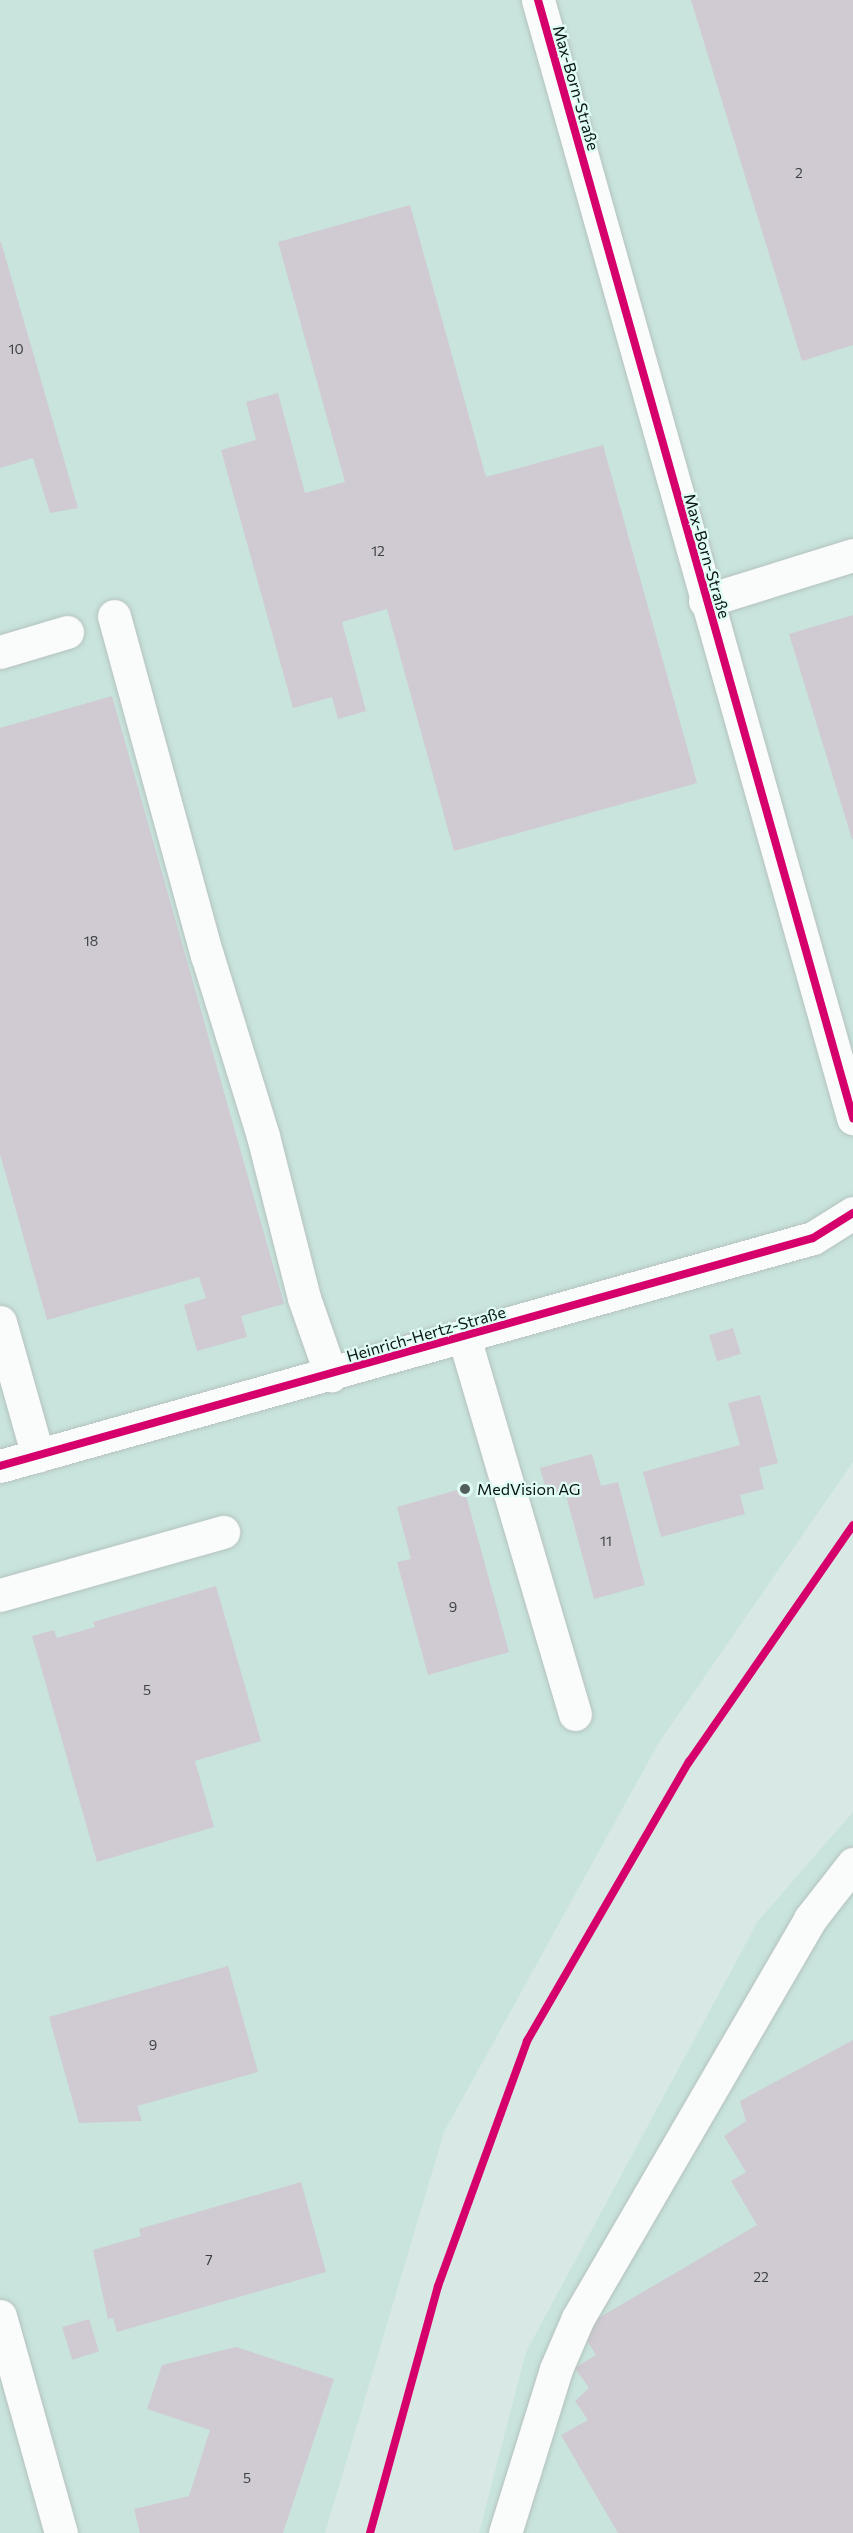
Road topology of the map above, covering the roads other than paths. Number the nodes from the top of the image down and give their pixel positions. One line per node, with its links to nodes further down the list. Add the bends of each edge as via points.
1 (538, 0): 3 (street, Max-Born-Straße)
2 (853, 555): 3 (street)
3 (705, 601): 7 (street, Max-Born-Straße)
4 (114, 616): 11 (street, via 207,955 263,1136 304,1298)
5 (67, 632): 6 (street)
6 (0, 652)
7 (853, 1118)
8 (853, 1214): 10 (street, Heinrich-Hertz-Straße, via 813,1238)
9 (0, 1322): 12 (street)
10 (464, 1337): 11 (street, Heinrich-Hertz-Straße); 16 (street)
11 (331, 1375): 12 (street, Heinrich-Hertz-Straße)
12 (38, 1456): 13 (street, Heinrich-Hertz-Straße)
13 (0, 1466)
14 (223, 1532): 15 (street)
15 (0, 1595)
16 (575, 1714)
17 (853, 1864): 20 (street, via 810,1919 578,2318 556,2369)
18 (0, 2316): 19 (street)
19 (61, 2533)
20 (505, 2533)

